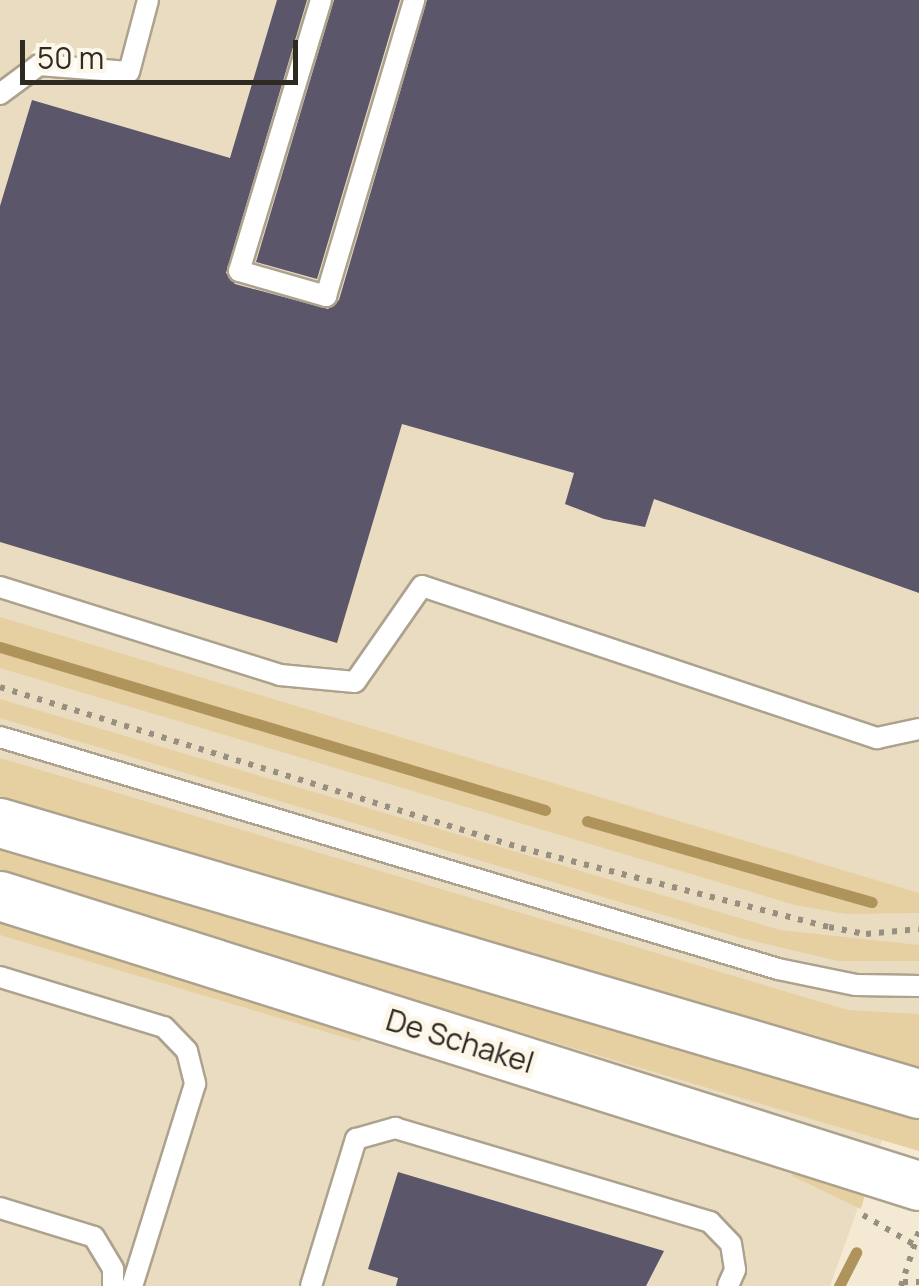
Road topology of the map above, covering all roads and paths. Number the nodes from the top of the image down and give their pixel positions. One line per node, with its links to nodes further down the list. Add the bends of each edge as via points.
1 (148, 0): 4 (lane, via 129,72 39,65)
2 (321, 0): 3 (lane, via 239,271 326,296)
3 (414, 0)
4 (0, 94)
5 (0, 587): 7 (lane, via 280,675 355,682 422,586 876,738)
6 (0, 687): 11 (path, via 521,848 829,927 866,934)
7 (919, 730)
8 (0, 737): 13 (lane, via 778,969 856,986)
9 (0, 823): 14 (street)
10 (0, 896): 15 (street, De Schakel)
11 (919, 929)
12 (0, 977): 21 (lane, via 164,1027 187,1051 195,1084)
13 (919, 986)
14 (919, 1094)
15 (919, 1186)
16 (0, 1208): 20 (lane, via 94,1237 113,1269)
17 (919, 1231): 19 (path)
18 (919, 1282): 19 (path)
19 (902, 1284)
20 (113, 1286)
21 (132, 1286)
22 (311, 1286): 23 (lane, via 356,1139 396,1128 710,1222 730,1244 735,1270)
23 (728, 1286)

